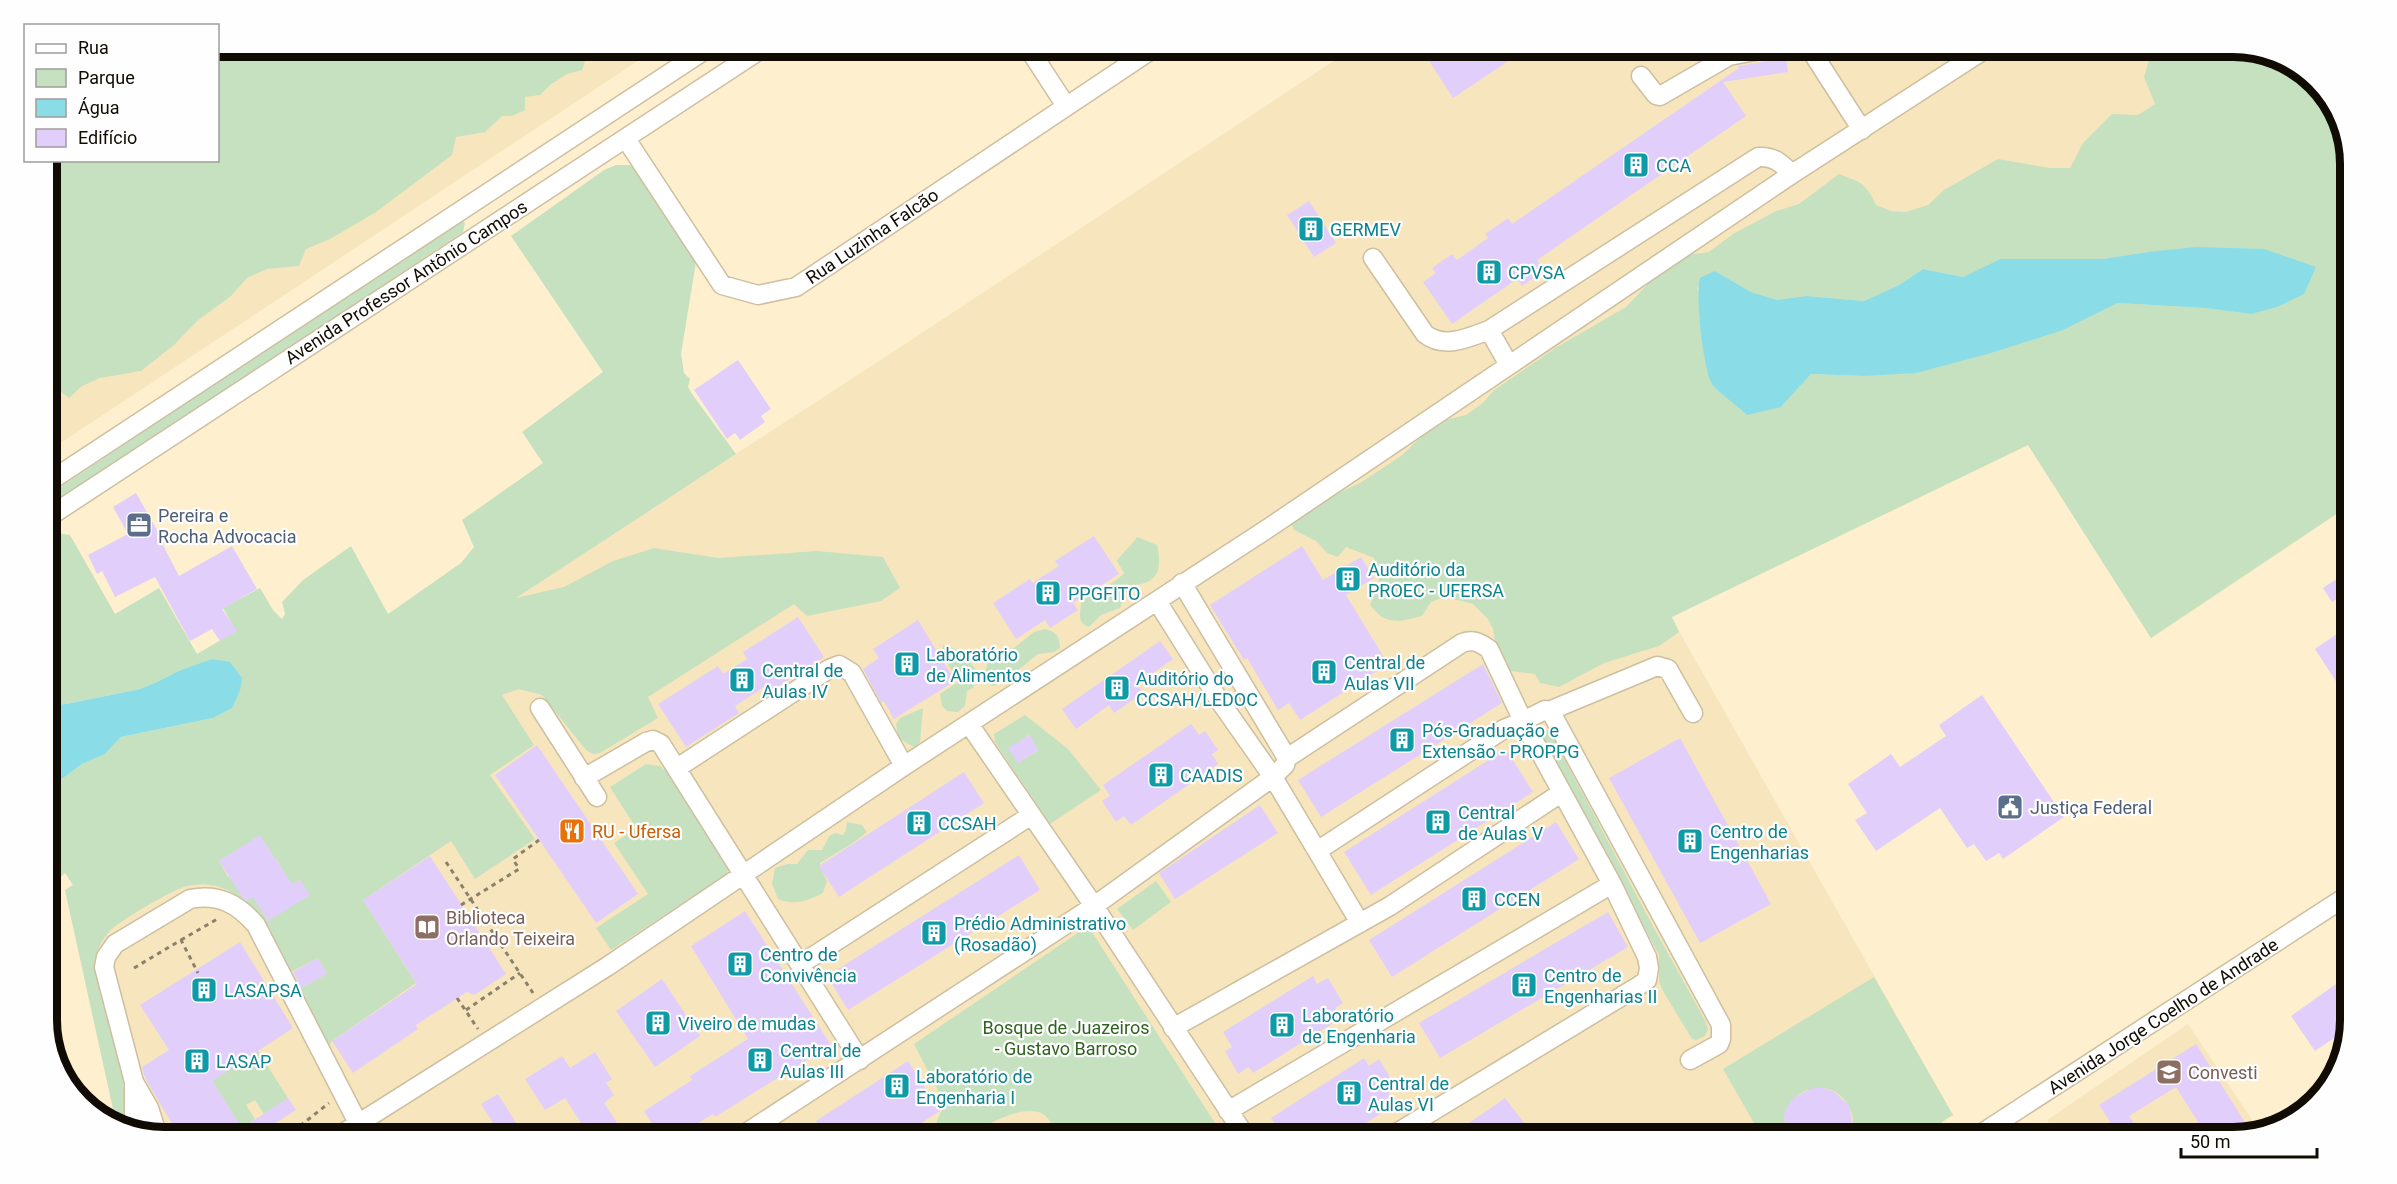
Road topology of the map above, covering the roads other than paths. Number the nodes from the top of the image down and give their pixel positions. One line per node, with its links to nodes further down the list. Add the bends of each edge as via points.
1 (694, 57): 11 (street, Avenida Professor Antônio Campos)
2 (749, 57): 12 (street, Avenida Professor Antônio Campos)
3 (1034, 57): 9 (street)
4 (1140, 57): 9 (street, Rua Luzinha Falcão)
5 (1727, 57): 8 (street, via 1660,96)
6 (1815, 57): 10 (street)
7 (1973, 57): 10 (street)
8 (1641, 76)
9 (1066, 106): 12 (street, Rua Luzinha Falcão, via 796,287 758,295 722,285)
10 (1862, 130): 15 (street)
11 (575, 136): 13 (street, Avenida Professor Antônio Campos); 14 (street)
12 (626, 139): 14 (street, Avenida Professor Antônio Campos)
13 (535, 162): 16 (street); 20 (street, Avenida Professor Antônio Campos)
14 (590, 163): 16 (street, Avenida Professor Antônio Campos)
15 (1792, 174): 18 (street, via 1778,160 1758,157); 19 (street)
16 (548, 189): 21 (street, Avenida Professor Antônio Campos)
17 (1373, 258): 18 (street, via 1425,334 1434,341 1447,342)
18 (1489, 330): 19 (street)
19 (1509, 365): 22 (street)
20 (57, 476)
21 (57, 511)
22 (1182, 583): 23 (street); 24 (street)
23 (1157, 601): 25 (street); 30 (street)
24 (1246, 686): 25 (street); 31 (street)
25 (1219, 700): 35 (street)
26 (540, 708): 34 (street)
27 (1549, 711): 28 (street, via 1657,666 1668,669); 29 (street); 48 (street, via 1721,1025 1719,1044)
28 (1693, 713)
29 (1523, 721): 31 (street, via 1489,649 1470,640); 36 (street); 39 (street, via 1504,729)
30 (969, 724): 32 (street); 38 (street)
31 (1287, 758): 35 (street, via 1285,765)
32 (904, 766): 33 (street, via 852,673 839,665); 40 (street)
33 (677, 768): 34 (street, via 662,744 653,740); 40 (street)
34 (584, 778): 37 (street)
35 (1266, 782): 39 (street); 43 (street)
36 (1561, 794): 41 (street); 44 (street)
37 (597, 798)
38 (1030, 816): 43 (street); 45 (street)
39 (1317, 850): 44 (street)
40 (743, 876): 45 (street); 52 (street, via 502,1035)
41 (1612, 884): 50 (street); 57 (street, via 1647,957 1647,980)
42 (2340, 900): 58 (street, Avenida Jorge Coelho de Andrade)
43 (1094, 906): 46 (street); 47 (street)
44 (1360, 923): 46 (street)
45 (801, 964): 47 (street)
46 (1173, 1028): 50 (street)
47 (860, 1060): 55 (street)
48 (1690, 1060)
49 (134, 1082): 51 (street); 52 (street, via 105,967 106,957 115,944 190,899 218,898 238,907 256,925); 53 (street)
50 (1228, 1111): 56 (street)
51 (137, 1123)
52 (358, 1123): 54 (street)
53 (155, 1126)
54 (352, 1127)
55 (756, 1127)
56 (1239, 1127)
57 (1406, 1127)
58 (1991, 1127)

